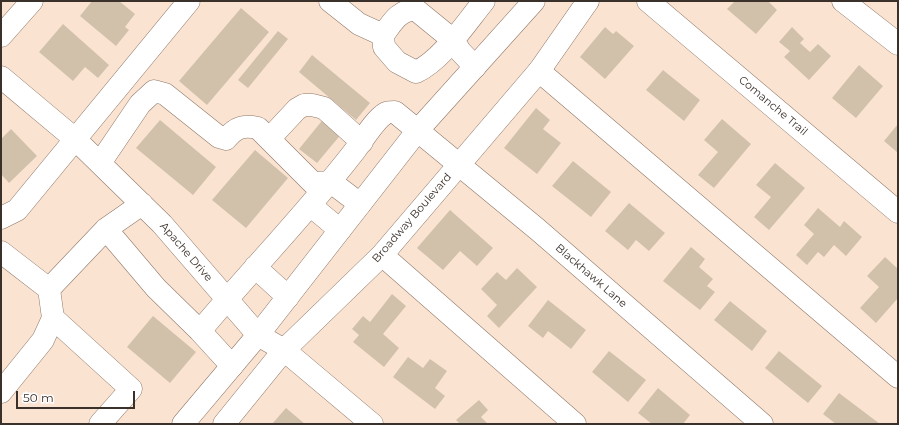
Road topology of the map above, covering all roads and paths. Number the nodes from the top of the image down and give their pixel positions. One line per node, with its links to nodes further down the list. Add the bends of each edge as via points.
1 (32, 1): 9 (street)
2 (189, 1): 17 (street)
3 (330, 1): 10 (street, via 359,24)
4 (484, 1): 11 (street)
5 (534, 1): 13 (street)
6 (588, 1): 14 (street, Broadway Boulevard)
7 (648, 1): 26 (street, Comanche Trail)
8 (843, 1): 12 (street)
9 (1, 36)
10 (383, 36): 11 (street, via 397,16 415,9); 11 (street, via 384,47 397,62 416,72 426,67)
11 (453, 40): 13 (street)
12 (898, 44)
13 (475, 67): 16 (street)
14 (539, 71): 21 (street, Broadway Boulevard); 41 (street)
15 (1, 77): 17 (street, Apache Drive)
16 (418, 130): 19 (street, Blackhawk Lane, via 395,112 387,112); 21 (street, Blackhawk Lane); 24 (street)
17 (75, 139): 20 (street, Apache Drive); 27 (street, via 17,210)
18 (269, 139): 19 (street, via 297,109 304,105 312,105 324,108); 20 (street, via 258,128 246,126 232,131 226,139 166,94 154,91 140,104); 22 (street, via 313,182)
19 (362, 142): 22 (street)
20 (100, 163): 23 (street, Apache Drive)
21 (459, 164): 31 (street, Broadway Boulevard); 48 (street, Blackhawk Lane)
22 (331, 182): 24 (street); 25 (street)
23 (142, 204): 28 (street); 35 (street, Apache Drive)
24 (360, 204): 29 (street)
25 (310, 205): 29 (street); 32 (street)
26 (898, 212)
27 (1, 218)
28 (106, 229): 33 (street); 37 (street, via 156,288)
29 (340, 230): 34 (street)
30 (1, 252): 33 (street)
31 (382, 255): 39 (street, Broadway Boulevard); 47 (street)
32 (255, 267): 34 (street); 35 (street)
33 (49, 289): 36 (street)
34 (288, 297): 38 (street)
35 (227, 299): 37 (street); 38 (street, Apache Drive)
36 (53, 318): 42 (street, via 43,340); 43 (street, via 131,389)
37 (200, 331): 40 (street)
38 (258, 335): 39 (street, Apache Drive); 40 (street)
39 (284, 350): 45 (street, Broadway Boulevard); 46 (street, Apache Drive)
40 (232, 366): 44 (street)
41 (898, 377)
42 (1, 392)
43 (100, 424)
44 (183, 424)
45 (224, 424)
46 (372, 424)
47 (575, 424)
48 (762, 424)

